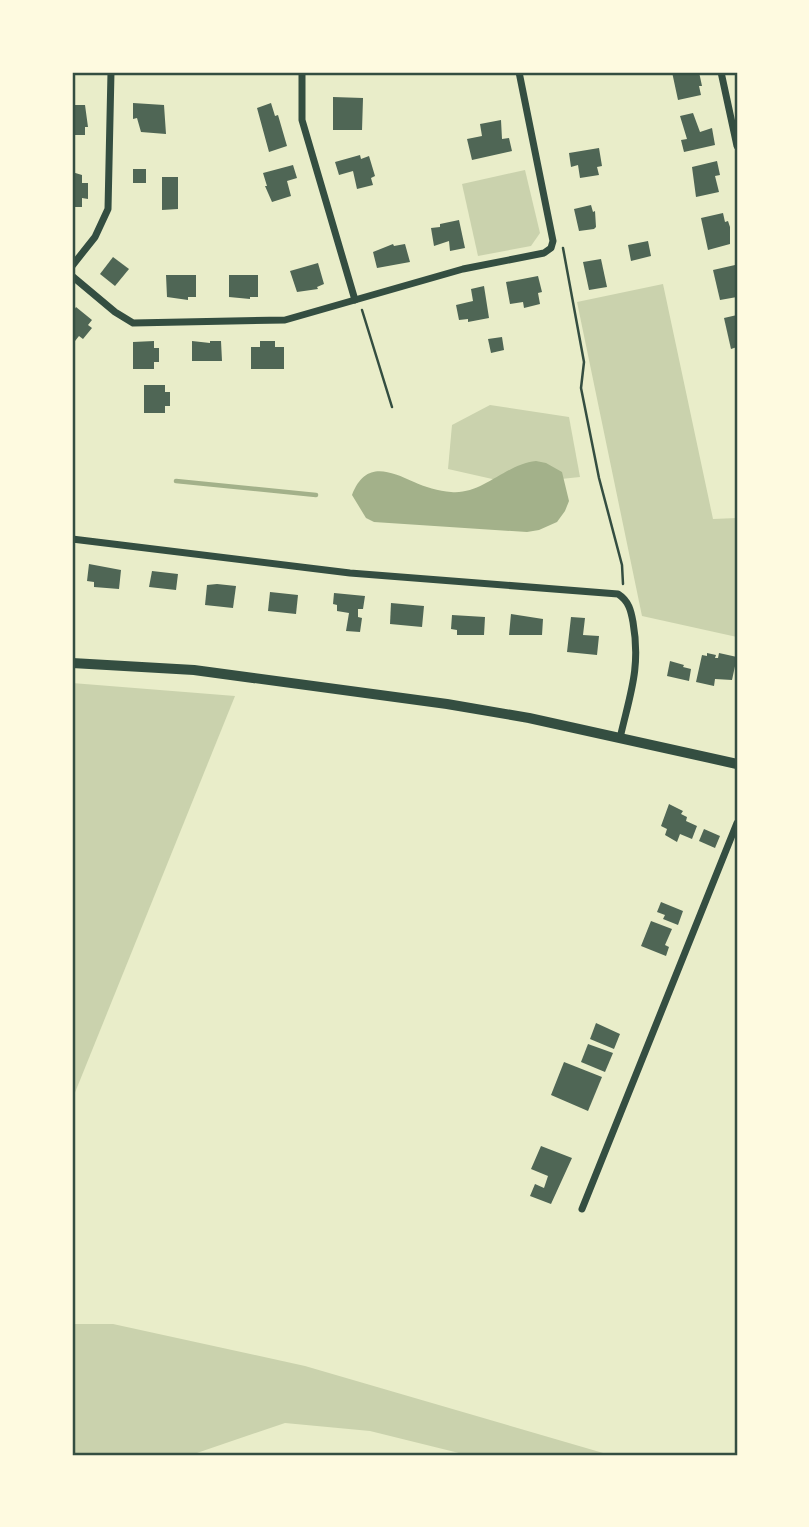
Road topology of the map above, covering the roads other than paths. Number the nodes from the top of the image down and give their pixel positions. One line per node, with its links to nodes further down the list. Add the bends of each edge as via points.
1 (111, 72): 6 (street, via 108,209 96,237)
2 (302, 72): 8 (street, via 302,120)
3 (519, 72): 8 (street, via 551,248 463,269)
4 (722, 72): 5 (street)
5 (737, 146)
6 (72, 266)
7 (72, 275): 8 (street, via 133,323 285,320)
8 (358, 303)
9 (72, 539): 11 (street, via 350,573 611,593 624,598 631,610 637,648)
10 (72, 663): 11 (street, via 169,667 327,687 493,711)
11 (620, 738): 12 (street)
12 (737, 764)
13 (737, 822): 14 (street)
14 (582, 1209)

